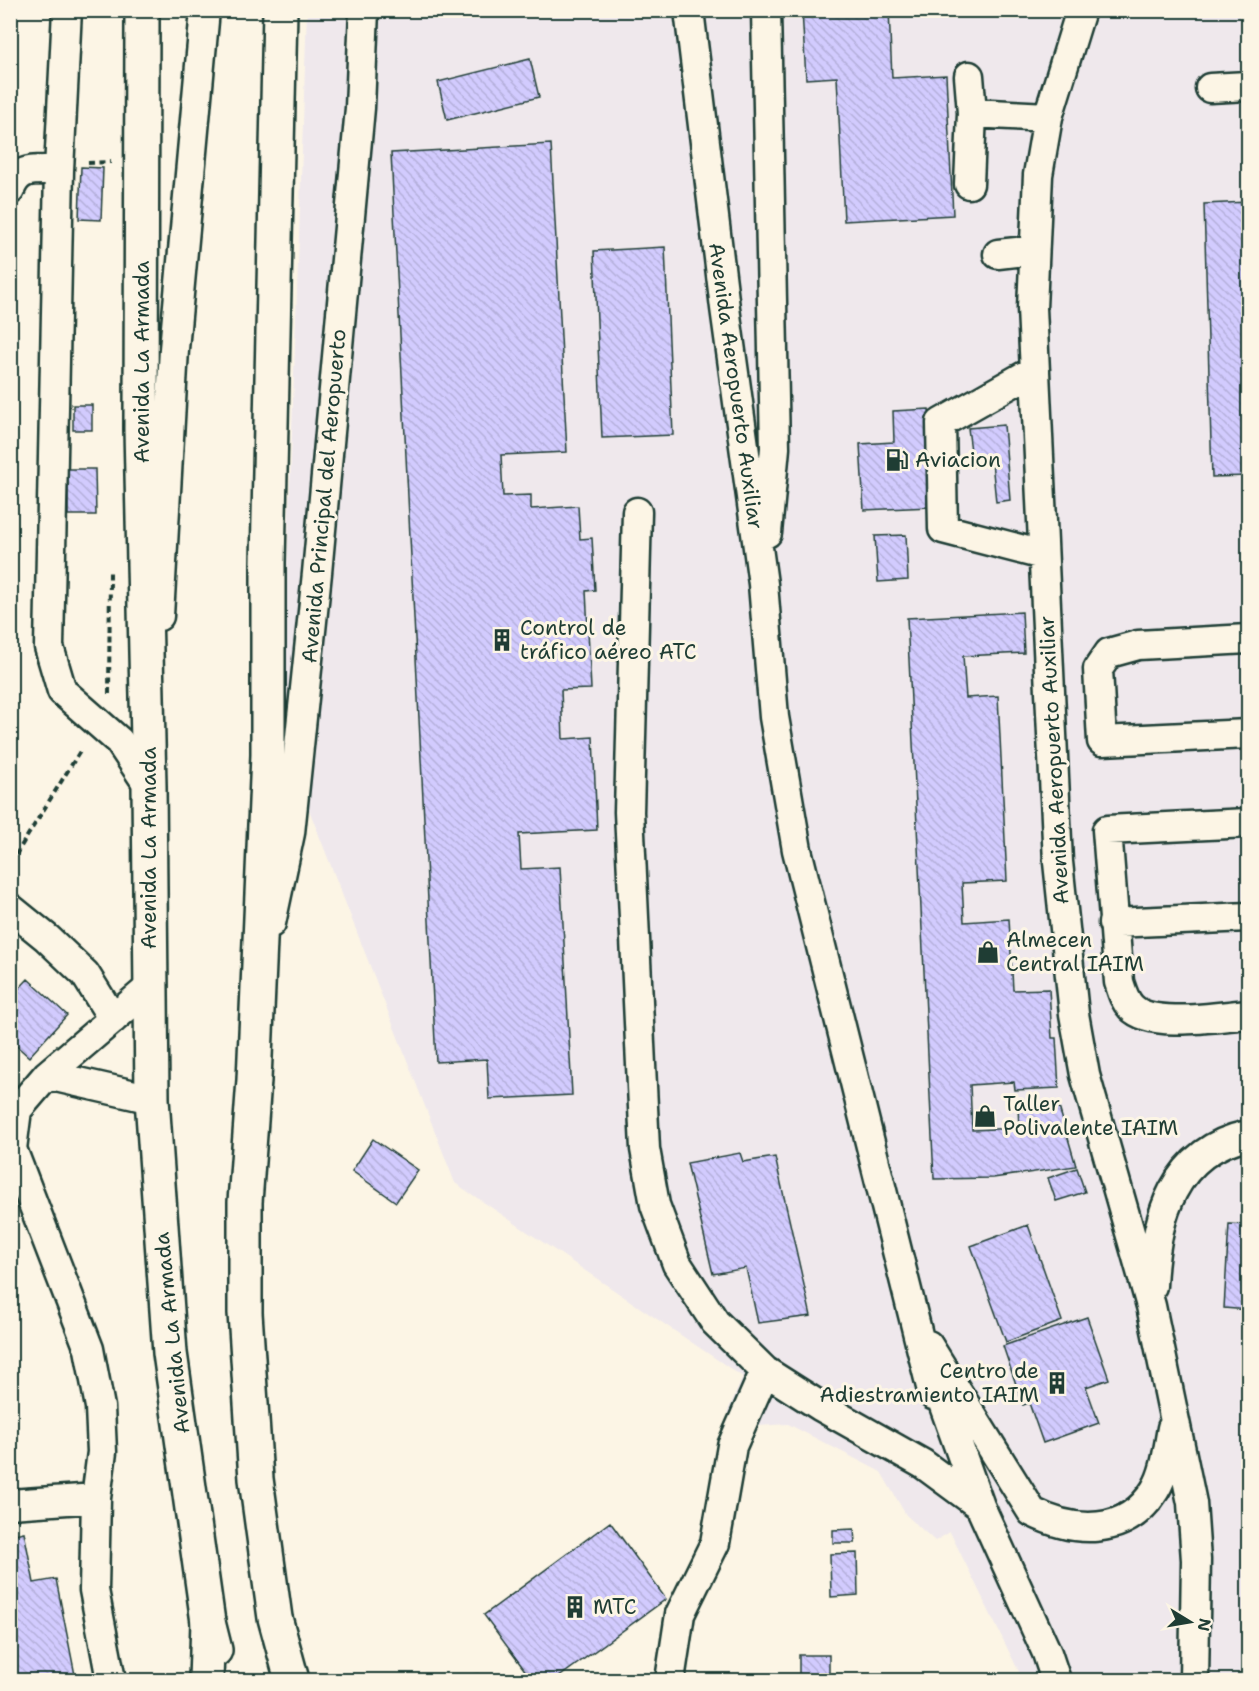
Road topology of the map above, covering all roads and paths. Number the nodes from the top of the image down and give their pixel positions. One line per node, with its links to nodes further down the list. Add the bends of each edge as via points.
1 (67, 10): 16 (lane)
2 (142, 10): 29 (main road, Avenida La Armada, via 141,429)
3 (205, 10): 29 (lane, via 174,349)
4 (280, 10): 35 (main road, via 268,563 268,755)
5 (364, 10): 35 (lane, Avenida Principal del Aeropuerto, via 360,108 290,833)
6 (689, 10): 25 (lane, Avenida Aeropuerto Auxiliar)
7 (766, 10): 25 (lane, via 775,448)
8 (1081, 10): 13 (lane, Avenida Aeropuerto Auxiliar)
9 (969, 76): 12 (lane)
10 (1248, 86): 11 (lane)
11 (1210, 88)
12 (972, 113): 13 (lane); 17 (lane)
13 (1048, 117): 19 (lane, Avenida Aeropuerto Auxiliar, via 1038,175)
14 (114, 151): 15 (path)
15 (114, 162)
16 (59, 170): 18 (lane, via 22,171); 27 (lane, via 49,647 62,691)
17 (969, 184)
18 (10, 190)
19 (1034, 250): 20 (lane); 21 (lane, Avenida Aeropuerto Auxiliar)
20 (998, 254)
21 (1035, 369): 23 (lane, Avenida Aeropuerto Auxiliar); 23 (lane, via 941,423 943,529)
22 (637, 512): 44 (lane, via 628,812 645,1149 655,1204 677,1264 715,1322)
23 (1043, 555): 42 (lane, Avenida Aeropuerto Auxiliar, via 1058,862 1074,1014 1085,1075)
24 (110, 563): 27 (path, via 109,704)
25 (762, 584): 43 (lane, Avenida Aeropuerto Auxiliar, via 774,717 797,850)
26 (1248, 639): 28 (lane, via 1138,645 1109,653 1098,669 1102,741)
27 (98, 723): 29 (lane, via 119,741); 31 (path)
28 (1248, 734)
29 (149, 786): 36 (main road, Avenida La Armada)
30 (1248, 823): 34 (lane, via 1107,830)
31 (10, 864)
32 (10, 908): 38 (lane, via 85,974)
33 (1248, 917): 34 (lane)
34 (1113, 923): 37 (lane, via 1124,998 1145,1017)
35 (259, 978): 54 (main road, via 245,1202 245,1313 256,1479 275,1618)
36 (149, 988): 38 (lane); 40 (main road, Avenida La Armada)
37 (1248, 1014)
38 (113, 1019): 39 (lane)
39 (47, 1075): 40 (lane); 47 (lane, via 17,1110 12,1149 89,1349 100,1407 102,1452)
40 (152, 1099): 50 (main road, Avenida La Armada, via 170,1353)
41 (1248, 1135): 42 (lane, via 1205,1152 1191,1163 1179,1181 1158,1234)
42 (1151, 1306): 46 (lane, Avenida Aeropuerto Auxiliar)
43 (915, 1322): 45 (lane, Avenida Aeropuerto Auxiliar); 46 (lane, via 1032,1512 1055,1523 1096,1528 1137,1510 1155,1490 1166,1462); 49 (lane, Avenida Aeropuerto Auxiliar)
44 (765, 1371): 49 (lane, via 923,1464); 55 (lane, via 732,1446 715,1543 680,1614)
45 (933, 1395)
46 (1175, 1412): 57 (lane, Avenida Aeropuerto Auxiliar, via 1192,1503 1196,1560)
47 (96, 1498): 48 (lane); 51 (lane, via 94,1590)
48 (10, 1504)
49 (980, 1506): 56 (lane, Avenida Aeropuerto Auxiliar)
50 (208, 1622): 52 (main road); 53 (main road, Avenida La Armada)
51 (111, 1680)
52 (206, 1680)
53 (222, 1680)
54 (292, 1680)
55 (670, 1680)
56 (1056, 1680)
57 (1194, 1680)

